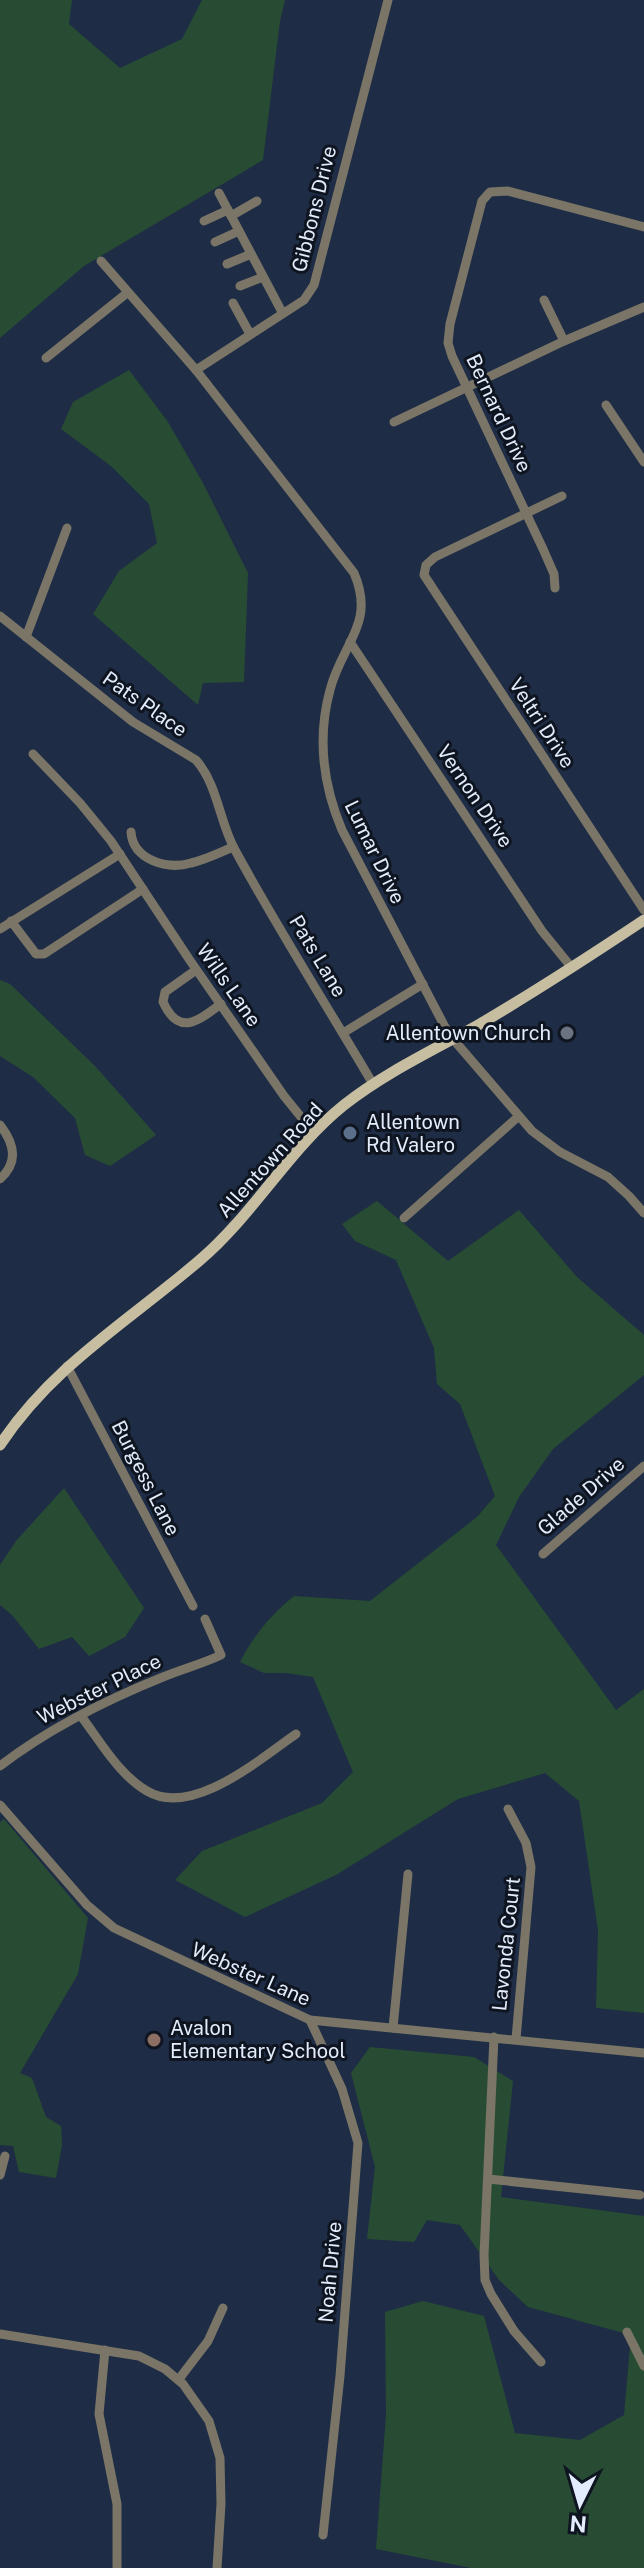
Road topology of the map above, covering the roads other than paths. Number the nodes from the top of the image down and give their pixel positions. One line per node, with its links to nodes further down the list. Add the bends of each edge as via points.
1 (388, 0): 18 (street, Gibbons Drive, via 316,278 304,300)
2 (219, 193): 4 (street)
3 (257, 201): 4 (street)
4 (230, 213): 5 (street); 7 (street)
5 (204, 221)
6 (644, 227): 23 (street, Bernard Drive, via 490,192 482,201 449,333 452,356)
7 (239, 231): 8 (street); 9 (street)
8 (215, 242)
9 (251, 254): 11 (street); 12 (street)
10 (101, 261): 14 (street, Lumar Drive)
11 (227, 264)
12 (263, 277): 13 (street); 18 (street)
13 (240, 286)
14 (127, 293): 21 (street); 22 (street, Lumar Drive)
15 (544, 300): 20 (street)
16 (233, 303): 19 (street)
17 (644, 307): 20 (street)
18 (282, 312): 19 (street, Gibbons Drive)
19 (250, 334): 22 (street, Gibbons Drive)
20 (564, 341): 23 (street)
21 (46, 358)
22 (196, 370): 33 (street, Lumar Drive, via 354,573 363,601)
23 (468, 389): 25 (street); 28 (street, Bernard Drive)
24 (606, 405): 26 (street)
25 (394, 422)
26 (644, 462)
27 (562, 496): 28 (street)
28 (527, 514): 30 (street, Bernard Drive, via 554,574); 39 (street, Veltri Drive, via 435,557 425,567 425,580)
29 (67, 528): 32 (street)
30 (555, 588)
31 (0, 616): 32 (street, Pats Place)
32 (26, 637): 36 (street, Pats Place, via 133,722 196,760 213,787)
33 (350, 642): 43 (street, Vernon Drive); 45 (street, Lumar Drive, via 324,717 328,794)
34 (33, 754): 37 (street, Wills Lane)
35 (131, 832): 36 (street, via 133,846 142,854 175,865)
36 (233, 847): 47 (street, Pats Lane)
37 (120, 854): 38 (street, Wills Lane); 41 (street)
38 (143, 889): 41 (street, via 44,954 36,954); 44 (street, Wills Lane)
39 (644, 910)
40 (644, 920): 43 (main road, Allentown Road)
41 (11, 921): 42 (street)
42 (0, 929)
43 (572, 968): 48 (main road, Allentown Road)
44 (196, 970): 46 (street, Wills Lane); 46 (street, via 165,992 163,1002 170,1013 189,1024)
45 (423, 984): 47 (street); 48 (street, Lumar Drive)
46 (221, 1004): 52 (street, Wills Lane)
47 (343, 1033): 49 (street, Pats Lane)
48 (453, 1039): 49 (main road, Allentown Road); 50 (street, Lumar Drive)
49 (373, 1084): 52 (main road, Allentown Road)
50 (519, 1116): 54 (street, Lumar Drive, via 553,1148 615,1183); 55 (street)
51 (0, 1125): 53 (street, via 13,1154)
52 (314, 1133): 56 (main road, Allentown Road, via 210,1251)
53 (0, 1179)
54 (644, 1213)
55 (404, 1218)
56 (67, 1366): 57 (main road, Allentown Road, via 25,1409); 60 (street, Burgess Lane)
57 (0, 1445)
58 (644, 1466): 59 (street, Glade Drive)
59 (543, 1554)
60 (193, 1606)
61 (205, 1619): 62 (street, Webster Place, via 221,1655)
62 (81, 1716): 63 (street, via 131,1779 150,1793 172,1798 205,1792); 64 (street, Webster Place)
63 (296, 1734)
64 (0, 1766)
65 (0, 1805): 68 (street, Webster Lane, via 87,1905 114,1928)
66 (508, 1809): 71 (street, Lavonda Court, via 526,1843 531,1867)
67 (408, 1874): 69 (street)
68 (310, 2020): 69 (street, Webster Lane); 84 (street, Noah Drive, via 342,2089 358,2143)
69 (393, 2028): 70 (street, Webster Lane)
70 (494, 2037): 71 (street, Webster Lane); 75 (street)
71 (516, 2039): 72 (street, Webster Lane)
72 (644, 2053)
73 (5, 2156): 74 (street)
74 (0, 2175)
75 (488, 2179): 76 (street); 81 (street, via 485,2280 506,2319)
76 (640, 2195)
77 (223, 2308): 83 (street, via 203,2350)
78 (627, 2332): 82 (street)
79 (0, 2334): 80 (street)
80 (105, 2350): 83 (street, via 139,2356); 85 (street, via 99,2414 117,2504)
81 (541, 2362)
82 (644, 2366)
83 (179, 2379): 86 (street, via 209,2421 218,2449)
84 (323, 2535)
85 (117, 2568)
86 (217, 2568)

